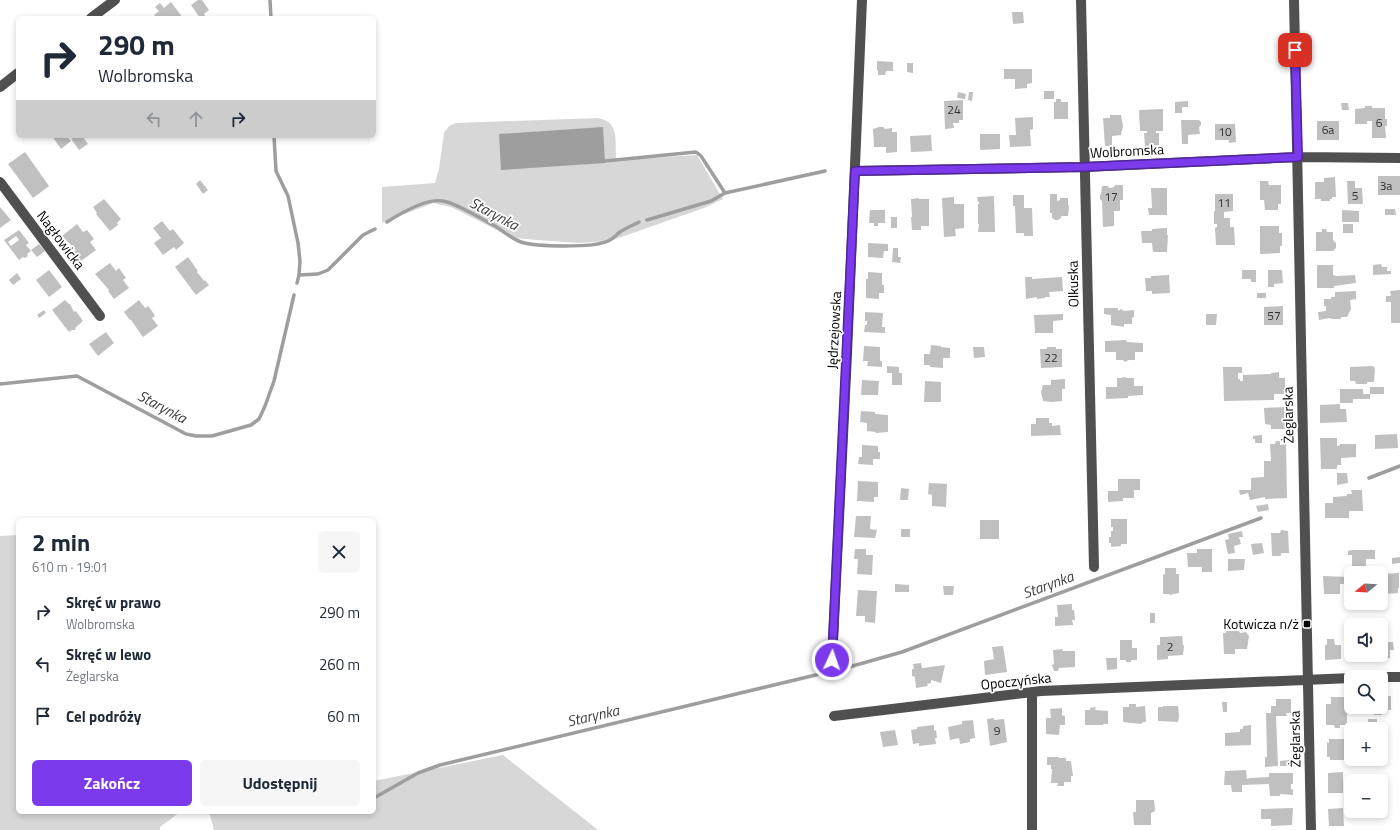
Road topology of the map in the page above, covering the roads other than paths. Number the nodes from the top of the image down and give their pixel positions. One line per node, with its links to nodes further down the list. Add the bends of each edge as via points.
1 (115, 0): 5 (street)
2 (862, 0): 11 (street, Jędrzejowska)
3 (1081, 0): 10 (street, Olkuska)
4 (1294, 0): 8 (street, Żeglarska)
5 (94, 16)
6 (16, 75): 7 (street)
7 (0, 87)
8 (1298, 157): 9 (street, Wolbromska); 10 (street, Wolbromska); 19 (street, Żeglarska)
9 (1400, 158)
10 (1084, 167): 11 (street, Wolbromska); 14 (street, Olkuska)
11 (855, 171): 15 (street, Jędrzejowska)
12 (0, 182): 13 (street, Nagłowicka)
13 (100, 316)
14 (1094, 567)
15 (832, 660)
16 (1388, 677): 17 (street)
17 (1400, 677)
18 (1344, 678): 19 (street, Opoczyńska)
19 (1308, 679): 20 (street, Opoczyńska); 23 (street, Żeglarska)
20 (1032, 692): 21 (street, Opoczyńska); 22 (street)
21 (834, 716)
22 (1032, 830)
23 (1311, 830)

